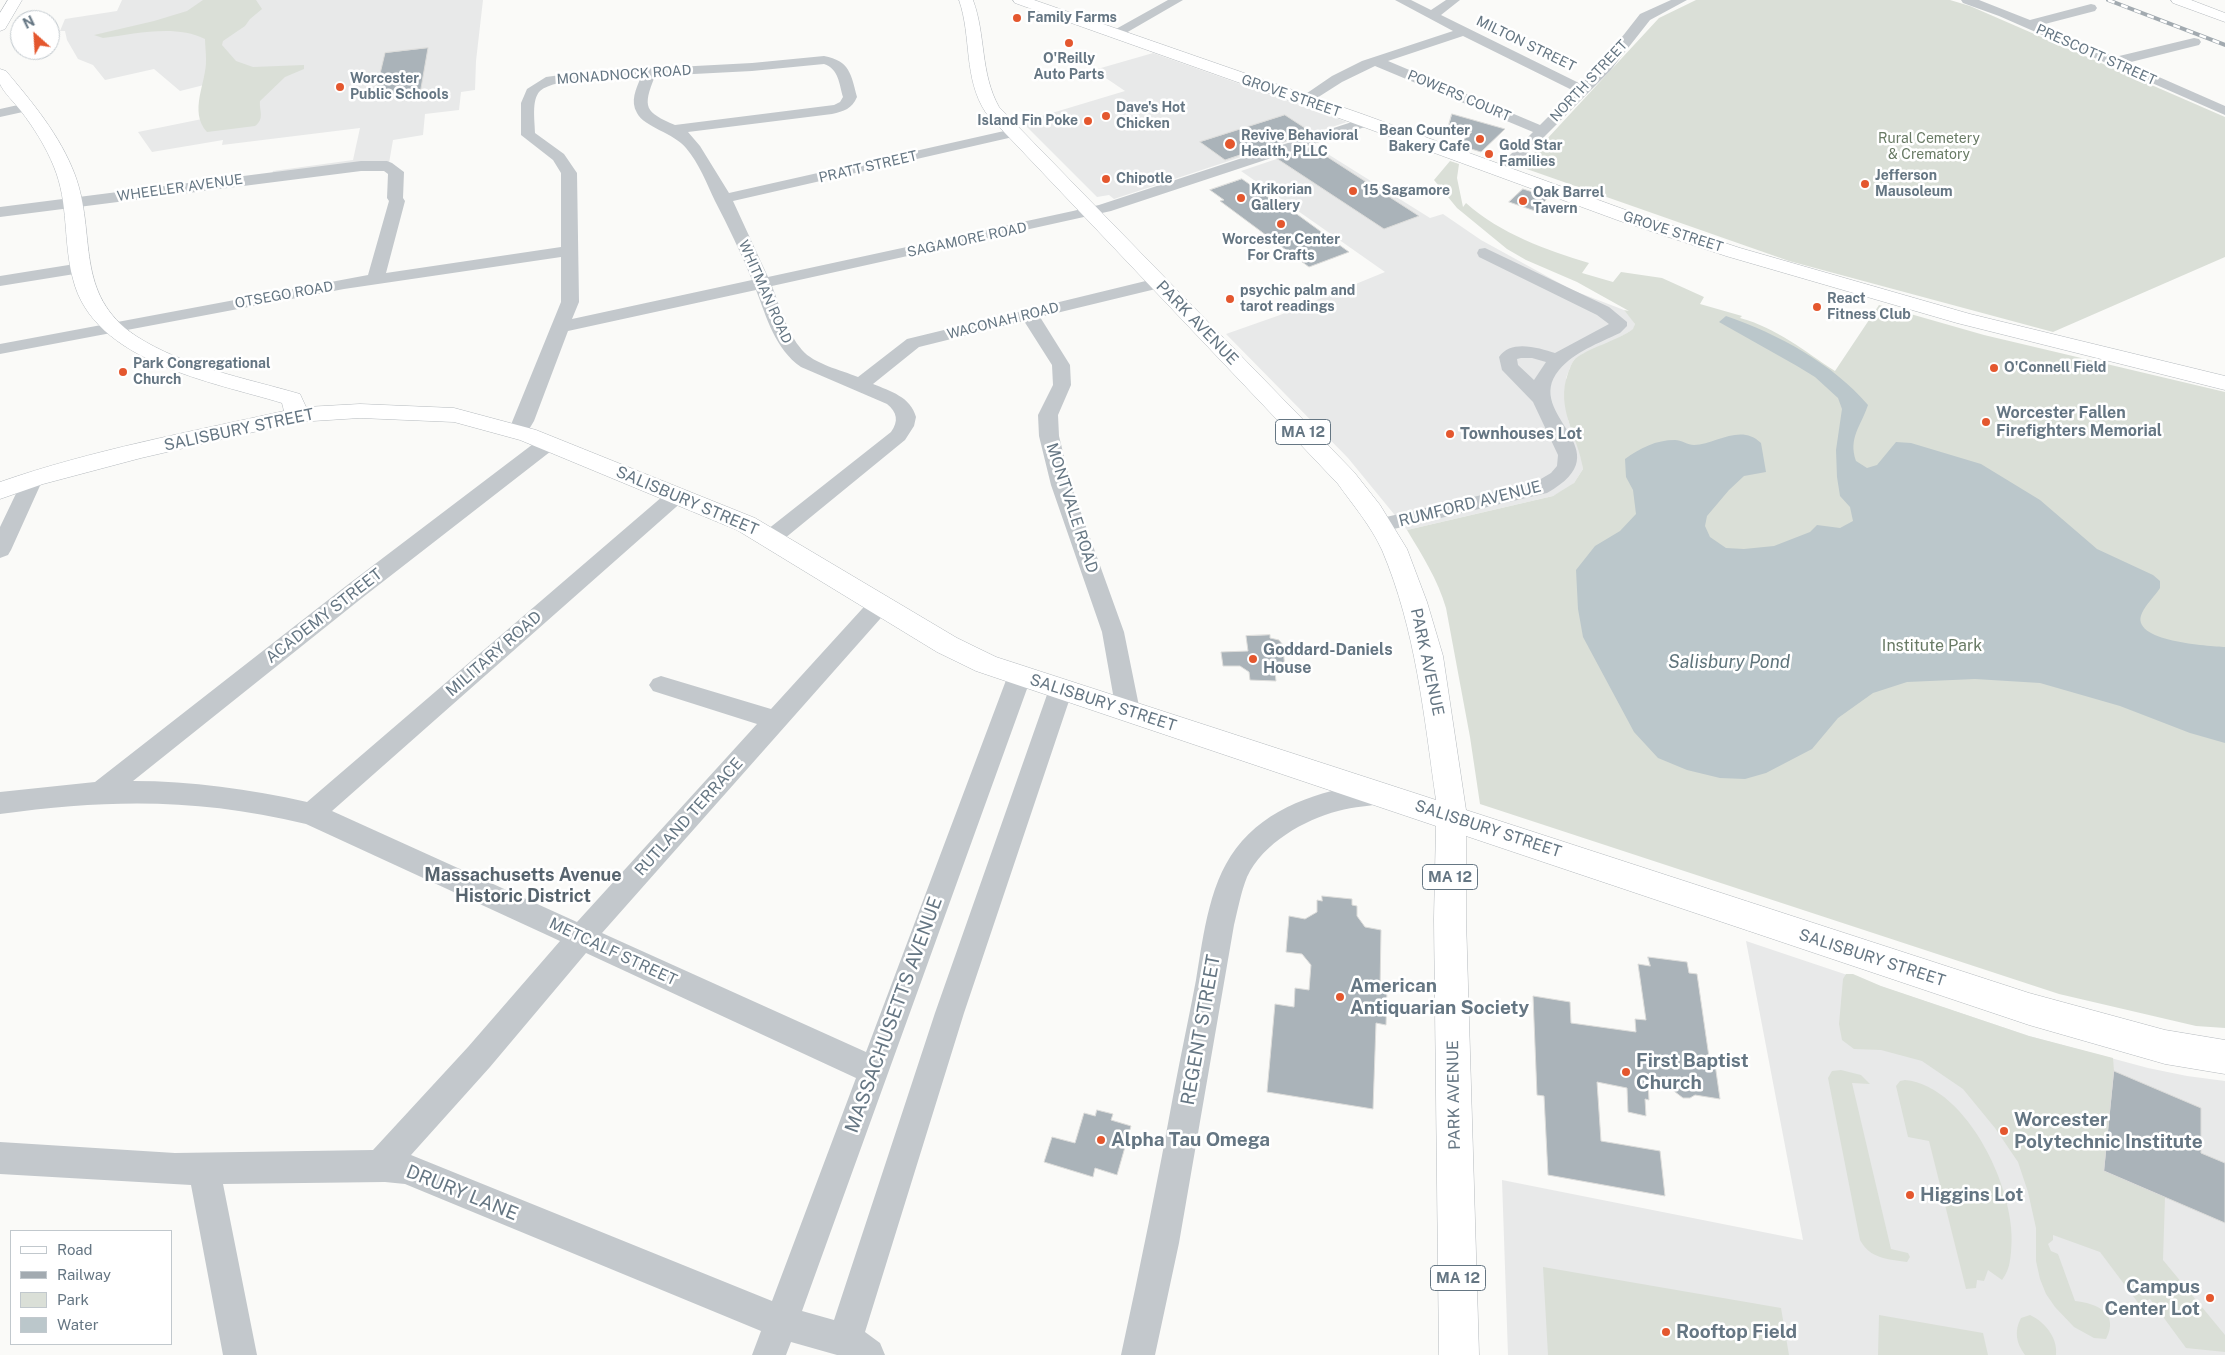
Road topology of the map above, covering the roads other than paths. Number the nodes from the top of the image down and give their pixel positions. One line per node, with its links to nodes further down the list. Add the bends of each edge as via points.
1 (1020, 0): 20 (main road, GROVE STREET)
2 (1177, 0): 20 (street)
3 (1401, 0): 15 (street, MILTON STREET)
4 (1454, 0): 15 (street)
5 (1681, 0): 26 (street, NORTH STREET, via 1645,18)
6 (1967, 0): 12 (street, PRESCOTT STREET)
7 (2010, 0): 12 (street)
8 (2178, 0): 16 (main road)
9 (2210, 0): 13 (main road)
10 (9, 4): 18 (main road)
11 (972, 5): 34 (main road, PARK AVENUE / MA 12, via 979,84 992,109)
12 (1986, 6): 17 (street, PRESCOTT STREET)
13 (2225, 6)
14 (2090, 8): 17 (street)
15 (1433, 15): 19 (street, MILTON STREET)
16 (2225, 18)
17 (2028, 24): 23 (street, PRESCOTT STREET)
18 (0, 26)
19 (1465, 31): 22 (street); 26 (street, MILTON STREET)
20 (1114, 34): 27 (main road, GROVE STREET)
21 (2194, 42): 23 (street)
22 (1375, 60): 27 (street); 33 (street, POWERS COURT)
23 (2113, 62): 29 (street, PRESCOTT STREET)
24 (650, 72): 32 (street, WHITMAN ROAD, via 640,95 640,106 652,120); 32 (street, MONADNOCK ROAD, via 829,61 841,68 850,98 843,106 826,111); 40 (street, MONADNOCK ROAD, via 558,79 541,84 531,92 528,135 559,157 569,173)
25 (0, 74): 28 (main road)
26 (1583, 90): 33 (street, NORTH STREET)
27 (1304, 100): 31 (main road, GROVE STREET)
28 (27, 107): 30 (street); 37 (main road, via 58,157)
29 (2225, 111)
30 (0, 113)
31 (1366, 122): 35 (main road, GROVE STREET); 39 (street, SAGAMORE ROAD)
32 (671, 130): 36 (street, WHITMAN ROAD, via 690,142)
33 (1543, 131): 35 (street, NORTH STREET)
34 (1013, 133): 36 (street, PRATT STREET); 39 (main road, PARK AVENUE / MA 12)
35 (1502, 171): 52 (main road, GROVE STREET, via 1696,240 1868,292 2025,335)
36 (722, 198): 46 (street, WHITMAN ROAD)
37 (74, 203): 38 (street, WHEELER AVENUE); 42 (main road); 43 (street, WHEELER AVENUE, via 239,180 387,166 396,172 397,201)
38 (0, 212)
39 (1089, 212): 45 (main road, PARK AVENUE / MA 12); 46 (street, SAGAMORE ROAD)
40 (569, 251): 43 (street, OTSEGO ROAD); 49 (street, MONADNOCK ROAD, via 570,302)
41 (1485, 252): 51 (street, via 1603,311 1618,322 1614,329 1579,344)
42 (81, 268): 44 (street); 48 (main road, via 82,279 97,309)
43 (376, 279): 48 (street, OTSEGO ROAD)
44 (0, 281)
45 (1158, 283): 47 (street, WACONAH ROAD); 61 (main road, PARK AVENUE / MA 12, via 1334,465)
46 (761, 284): 49 (street, SAGAMORE ROAD); 53 (street, WHITMAN ROAD, via 785,339 796,355)
47 (1029, 314): 53 (street, WACONAH ROAD, via 913,343); 68 (street, MONTVALE ROAD, via 1061,365 1062,385 1048,415 1049,436 1062,485 1113,632)
48 (112, 327): 50 (street, OTSEGO ROAD); 55 (main road, via 138,347 167,359 292,399)
49 (560, 327): 56 (street, MONADNOCK ROAD)
50 (0, 349)
51 (1557, 360): 54 (street, via 1540,386); 54 (street, RUMFORD AVENUE, via 1527,351 1508,357 1508,366)
52 (2225, 383)
53 (860, 384): 62 (street, WHITMAN ROAD, via 888,396 903,407 908,415 905,428)
54 (1542, 400): 61 (street, RUMFORD AVENUE, via 1568,456 1568,467 1561,478 1540,488)
55 (297, 416): 56 (main road, SALISBURY STREET, via 343,411 434,413 468,418); 58 (main road, SALISBURY STREET, via 141,451)
56 (518, 432): 57 (main road, SALISBURY STREET)
57 (548, 443): 60 (main road, SALISBURY STREET); 70 (street, ACADEMY STREET)
58 (33, 480): 59 (main road, SALISBURY STREET); 63 (street)
59 (0, 491)
60 (677, 495): 62 (main road, SALISBURY STREET); 73 (street, MILITARY ROAD)
61 (1381, 525): 74 (main road, PARK AVENUE / MA 12, via 1403,571 1427,648 1446,763)
62 (771, 538): 64 (main road, SALISBURY STREET)
63 (0, 550)
64 (880, 604): 65 (main road, SALISBURY STREET, via 970,657); 69 (street, RUTLAND TERRACE)
65 (1020, 676): 67 (main road, SALISBURY STREET); 77 (street, MASSACHUSETTS AVENUE)
66 (661, 685): 69 (street)
67 (1061, 689): 68 (main road, SALISBURY STREET); 82 (street, via 1019,802 925,1083)
68 (1128, 711): 71 (main road, SALISBURY STREET)
69 (776, 720): 75 (street, RUTLAND TERRACE)
70 (101, 792): 72 (street, METCALF STREET); 73 (street, METCALF STREET, via 176,791 228,796)
71 (1378, 794): 74 (main road, SALISBURY STREET); 85 (street, REGENT STREET, via 1329,802 1297,815 1262,840 1246,857 1231,884)
72 (0, 803)
73 (311, 814): 75 (street, METCALF STREET)
74 (1451, 818): 76 (main road, SALISBURY STREET, via 2029,1009 2165,1047); 86 (main road, PARK AVENUE / MA 12)
75 (581, 937): 77 (street, METCALF STREET); 79 (street, RUTLAND TERRACE, via 479,1057)
76 (2225, 1057)
77 (873, 1070): 81 (street, MASSACHUSETTS AVENUE)
78 (0, 1158): 80 (street, DRURY LANE)
79 (380, 1166): 80 (street, DRURY LANE); 81 (street, DRURY LANE, via 420,1173)
80 (204, 1169): 83 (street)
81 (781, 1322): 82 (street, DRURY LANE); 84 (street, MASSACHUSETTS AVENUE)
82 (856, 1347)
83 (240, 1355)
84 (769, 1355)
85 (1138, 1355)
86 (1458, 1355)

